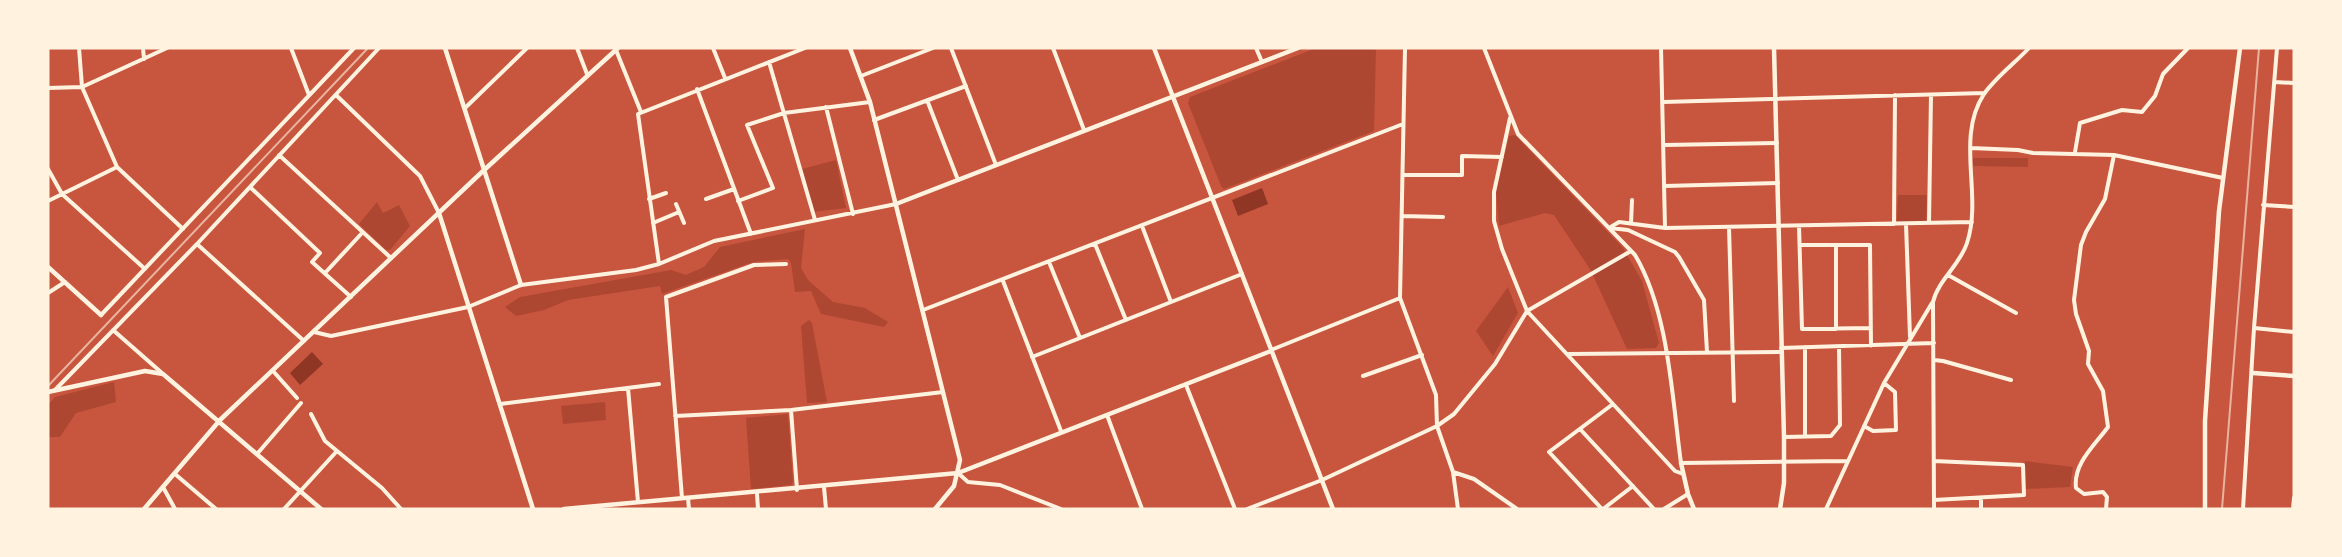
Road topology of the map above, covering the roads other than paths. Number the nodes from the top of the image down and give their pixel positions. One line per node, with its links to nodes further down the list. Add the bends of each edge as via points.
1 (79, 48): 37 (street)
2 (143, 48): 28 (street)
3 (167, 48): 28 (street)
4 (291, 48): 42 (street)
5 (354, 48): 42 (street)
6 (379, 48): 43 (street)
7 (527, 48): 51 (street)
8 (577, 48): 31 (street)
9 (713, 48): 33 (street)
10 (805, 48): 29 (street)
11 (850, 48): 32 (street)
12 (933, 48): 32 (street)
13 (951, 48): 36 (street)
14 (1053, 48): 57 (street)
15 (1154, 48): 45 (street)
16 (1256, 48): 30 (street)
17 (1298, 48): 30 (street)
18 (1405, 48): 56 (street)
19 (1484, 48): 54 (street)
20 (1661, 48): 49 (street)
21 (1774, 48): 46 (street)
22 (2029, 48): 40 (street)
23 (2188, 48): 61 (street, via 2163,74 2155,96 2142,112 2122,110 2080,123)
24 (2240, 48): 70 (street)
25 (2277, 48): 34 (street)
26 (446, 49): 51 (street)
27 (617, 49): 31 (street); 52 (street)
28 (144, 59): 37 (street)
29 (769, 62): 33 (street); 53 (street)
30 (1262, 62): 45 (street)
31 (587, 74): 68 (street)
32 (861, 76): 48 (street)
33 (725, 78): 39 (street)
34 (2274, 81): 35 (street); 86 (street)
35 (2294, 83)
36 (966, 86): 47 (street); 65 (street)
37 (82, 87): 38 (street); 66 (street)
38 (48, 88)
39 (697, 89): 52 (street); 75 (street)
40 (1985, 93): 41 (street); 60 (street, via 1972,123)
41 (1931, 94): 44 (street); 98 (street)
42 (309, 95): 107 (street)
43 (336, 95): 62 (street); 89 (street, via 420,176)
44 (1895, 95): 46 (street); 99 (street)
45 (1173, 96): 57 (street); 78 (street)
46 (1776, 99): 49 (street); 58 (street)
47 (927, 100): 55 (street); 71 (street)
48 (870, 102): 50 (street); 55 (street)
49 (1663, 102): 59 (street)
50 (826, 107): 53 (street); 90 (street)
51 (465, 108): 68 (street)
52 (641, 112): 79 (street, via 638,114)
53 (784, 113): 83 (street, via 747,125 773,188); 93 (street)
54 (1510, 117): 64 (street); 105 (street, via 1518,134 1541,160)
55 (874, 120): 85 (street)
56 (1403, 124): 69 (street); 78 (street)
57 (1084, 130): 65 (street)
58 (1777, 143): 59 (street); 72 (street)
59 (1664, 145): 73 (street)
60 (1971, 148): 61 (street); 94 (street)
61 (2074, 152): 63 (street)
62 (279, 155): 74 (street); 108 (street)
63 (2114, 155): 70 (street); 241 (street, via 2107,193 2081,245 2074,300 2089,351 2088,364 2103,391 2109,419 2108,427 2078,467 2076,488 2084,494 2103,492 2107,497)
64 (1502, 157): 69 (street, via 1462,156 1462,175); 134 (street, via 1494,192 1494,221)
65 (996, 165): 71 (street)
66 (117, 167): 77 (street); 107 (street)
67 (48, 169): 77 (street)
68 (483, 171): 89 (street); 126 (street)
69 (1402, 175): 91 (street)
70 (2223, 178): 242 (street, via 2205,421)
71 (958, 180): 85 (street)
72 (1778, 183): 73 (street); 102 (street)
73 (1665, 186): 106 (street)
74 (250, 187): 110 (street); 121 (street, via 320,254 312,262)
75 (734, 189): 80 (street); 83 (street)
76 (666, 193): 79 (street)
77 (63, 194): 82 (street); 120 (street)
78 (1213, 198): 101 (street); 122 (street)
79 (649, 199): 95 (street)
80 (706, 199)
81 (1632, 200): 97 (street)
82 (48, 201)
83 (738, 201): 109 (street)
84 (676, 204): 88 (street)
85 (896, 204): 90 (street); 133 (street)
86 (2264, 205): 87 (street); 140 (street)
87 (2294, 207)
88 (679, 212): 95 (street); 96 (street)
89 (439, 213): 115 (street); 132 (street)
90 (853, 213): 93 (street)
91 (1402, 216): 92 (street); 129 (street)
92 (1443, 217)
93 (815, 220): 109 (street)
94 (1972, 222): 98 (street); 123 (street, via 1967,245)
95 (653, 223): 117 (street)
96 (684, 223)
97 (1631, 223): 105 (street, via 1619,222); 106 (street)
98 (1929, 223): 100 (street)
99 (1894, 224): 100 (street); 103 (street)
100 (1906, 224): 146 (street)
101 (1142, 226): 111 (street); 130 (street)
102 (1778, 226): 103 (street); 104 (street); 151 (street)
103 (1799, 226): 112 (street)
104 (1730, 227): 106 (street); 155 (street)
105 (1609, 228): 114 (street); 154 (street, via 1628,230 1679,257 1704,300)
106 (1665, 228)
107 (183, 229): 120 (street)
108 (362, 233): 115 (street); 121 (street)
109 (751, 234): 117 (street, via 714,241)
110 (197, 243): 141 (street); 145 (street)
111 (1095, 244): 116 (street); 137 (street)
112 (1800, 245): 113 (street); 138 (street, via 1802,329)
113 (1836, 245): 138 (street); 139 (street, via 1870,245)
114 (1631, 251): 134 (street); 153 (street, via 1650,284)
115 (391, 258): 128 (street)
116 (1049, 262): 124 (street); 144 (street)
117 (659, 264): 126 (street)
118 (786, 264): 181 (street, via 754,265 666,297)
119 (48, 267): 125 (street)
120 (145, 269): 136 (street)
121 (325, 273): 128 (street)
122 (1242, 274): 130 (street); 152 (street)
123 (1948, 275): 131 (street); 135 (street)
124 (1003, 281): 133 (street); 158 (street)
125 (65, 282): 127 (street); 136 (street)
126 (521, 285): 132 (street)
127 (48, 293)
128 (351, 297): 142 (street)
129 (1400, 298): 152 (street); 157 (street)
130 (1171, 302): 137 (street)
131 (1933, 302): 146 (street); 147 (street)
132 (468, 307): 142 (street, via 326,337); 176 (street)
133 (923, 310): 172 (street)
134 (1527, 311): 156 (street); 183 (street, via 1495,364 1454,414)
135 (2016, 314)
136 (101, 315)
137 (1126, 320): 144 (street)
138 (1836, 328): 139 (street)
139 (1870, 328): 148 (street)
140 (2254, 328): 143 (street); 161 (street)
141 (113, 330): 162 (street); 170 (street)
142 (314, 332): 145 (street)
143 (2294, 332)
144 (1080, 338): 158 (street)
145 (304, 342): 160 (street)
146 (1909, 342): 147 (street); 148 (street); 167 (street)
147 (1934, 343): 159 (street)
148 (1871, 346): 150 (street)
149 (1805, 347): 150 (street); 151 (street); 188 (street)
150 (1839, 347): 188 (street, via 1840,425 1831,436)
151 (1781, 350): 155 (street); 187 (street)
152 (1270, 351): 168 (street); 199 (street)
153 (1665, 351): 154 (street); 156 (street); 194 (street)
154 (1707, 352): 155 (street)
155 (1732, 352): 174 (street)
156 (1568, 354): 177 (street)
157 (1422, 355): 163 (street); 183 (street, via 1436,395)
158 (1032, 357): 186 (street)
159 (1934, 360): 165 (street); 193 (street)
160 (273, 371): 173 (street); 182 (street)
161 (2253, 373): 164 (street); 243 (street)
162 (163, 374): 170 (street, via 145,371); 182 (street)
163 (1364, 376)
164 (2294, 376)
165 (2011, 380)
166 (659, 384): 169 (street)
167 (1884, 384): 184 (street); 184 (street, via 1895,392 1896,430 1873,431)
168 (1186, 385): 180 (street); 228 (street)
169 (628, 388): 176 (street); 212 (street)
170 (55, 391): 171 (street)
171 (48, 392)
172 (943, 392): 178 (street); 196 (street, via 960,456)
173 (297, 398)
174 (1734, 401)
175 (301, 403): 190 (street)
176 (500, 404): 220 (street)
177 (1613, 404): 185 (street); 198 (street, via 1675,471)
178 (791, 410): 181 (street); 203 (street)
179 (311, 414): 189 (street, via 319,434)
180 (1107, 415): 186 (street); 227 (street)
181 (675, 416): 207 (street)
182 (220, 420): 190 (street); 197 (street)
183 (1437, 426): 195 (street); 199 (street)
184 (1864, 426): 192 (street)
185 (1580, 429): 200 (street); 233 (street, via 1549,452)
186 (1061, 431): 196 (street)
187 (1784, 437): 188 (street); 191 (street)
188 (1805, 437)
189 (337, 451): 204 (street); 219 (street)
190 (257, 454): 204 (street)
191 (1784, 461): 192 (street); 194 (street); 237 (street)
192 (1847, 461): 238 (street)
193 (1934, 461): 210 (street, via 2023,465 2024,495); 211 (street)
194 (1681, 463): 198 (street)
195 (1453, 472): 231 (street); 232 (street, via 1474,479)
196 (958, 473): 202 (street); 225 (street, via 954,486); 226 (street, via 968,482 1000,485)
197 (175, 474): 201 (street); 216 (street)
198 (1683, 474): 206 (street)
199 (1323, 480): 229 (street); 230 (street)
200 (1633, 486): 233 (street); 234 (street)
201 (163, 487): 214 (street); 215 (street)
202 (824, 487): 203 (street); 224 (street)
203 (797, 490): 205 (street)
204 (300, 491): 217 (street); 218 (street)
205 (757, 494): 208 (street); 223 (street)
206 (1688, 494): 235 (street); 236 (street)
207 (682, 498): 208 (street); 212 (street)
208 (688, 498): 222 (street)
209 (2294, 498): 244 (street)
210 (1981, 499): 211 (street); 240 (street)
211 (1934, 500): 239 (street)
212 (638, 502): 213 (street)
213 (590, 508): 221 (street)
214 (144, 509)
215 (175, 509)
216 (216, 509)
217 (284, 509)
218 (321, 509)
219 (401, 509)
220 (532, 509)
221 (564, 509)
222 (689, 509)
223 (758, 509)
224 (826, 509)
225 (935, 509)
226 (1061, 509)
227 (1142, 509)
228 (1235, 509)
229 (1247, 509)
230 (1333, 509)
231 (1458, 509)
232 (1517, 509)
233 (1602, 509)
234 (1654, 509)
235 (1664, 509)
236 (1694, 509)
237 (1780, 509)
238 (1826, 509)
239 (1934, 509)
240 (1982, 509)
241 (2106, 509)
242 (2205, 509)
243 (2243, 509)
244 (2293, 509)

